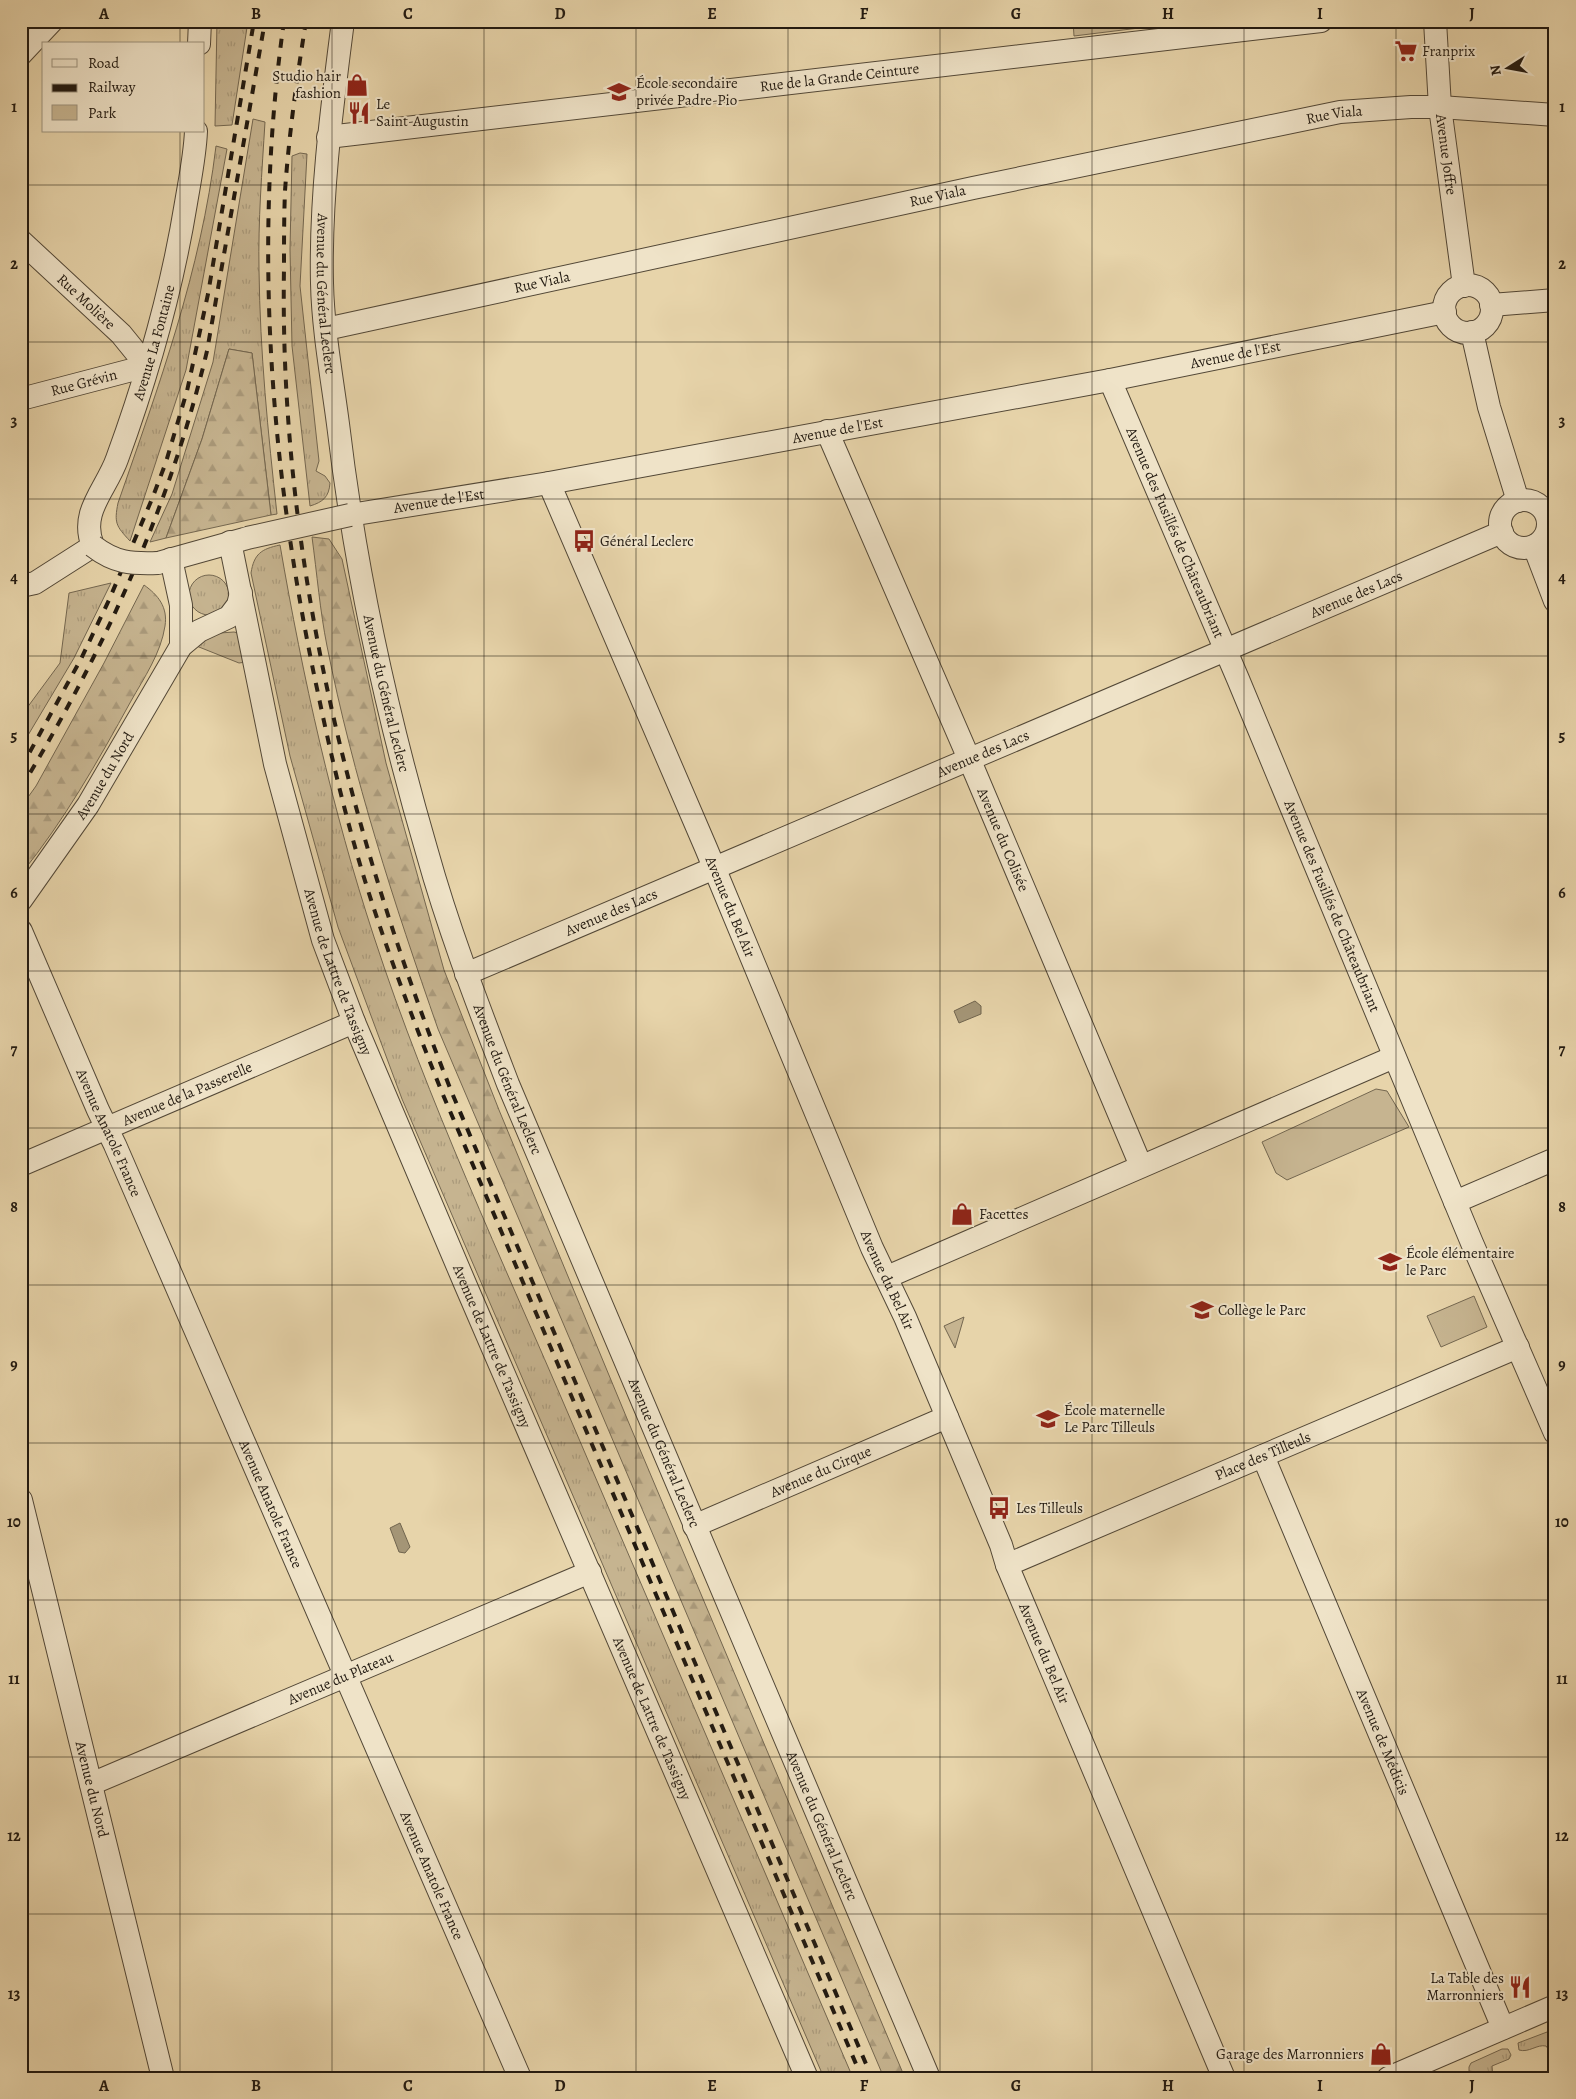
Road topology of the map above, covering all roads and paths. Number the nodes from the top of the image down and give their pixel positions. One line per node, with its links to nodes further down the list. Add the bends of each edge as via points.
1 (52, 21): 7 (street)
2 (200, 21): 6 (street)
3 (343, 21): 11 (street, Avenue du Général Leclerc)
4 (1321, 21): 11 (street, Rue de la Grande Ceinture)
5 (1435, 21): 8 (street, Avenue Joffre)
6 (199, 42)
7 (21, 54)
8 (1440, 107): 9 (street, Rue Viala); 13 (street, Avenue Joffre); 17 (street, Rue Viala, via 1340,112 963,190)
9 (1555, 115)
10 (196, 132): 19 (street, Avenue La Fontaine, via 179,243)
11 (328, 137): 17 (street, Avenue du Général Leclerc, via 322,284)
12 (21, 241): 19 (street, Rue Molière, via 121,334)
13 (1464, 286): 15 (street, via 1480,288 1487,294); 16 (street, via 1453,290 1447,298)
14 (1555, 300): 15 (street)
15 (1491, 305): 18 (street, via 1489,319 1484,326)
16 (1445, 312): 18 (street, via 1455,329); 20 (street, Avenue de l'Est)
17 (326, 329): 25 (street, Avenue du Général Leclerc)
18 (1472, 332): 24 (street, via 1489,407)
19 (147, 366): 21 (street, Rue Grévin); 29 (street, Avenue La Fontaine, via 116,461 91,512 88,535)
20 (1110, 380): 22 (street, Avenue de l'Est); 38 (street, Avenue des Fusillés de Châteaubriant)
21 (21, 399)
22 (827, 431): 23 (street, Avenue de l'Est); 39 (street, Avenue du Colisée)
23 (549, 483): 25 (street, Avenue de l'Est); 40 (street, Avenue du Bel Air)
24 (1518, 501): 26 (street, via 1536,503); 27 (street, via 1503,513 1500,522)
25 (350, 514): 28 (street, Avenue de l'Est, bridge); 43 (street, Avenue du Général Leclerc, via 394,729 427,853)
26 (1551, 518): 30 (street, via 1546,534)
27 (1502, 532): 30 (street, via 1511,544 1526,548); 38 (street, Avenue des Lacs)
28 (238, 540): 31 (street, Avenue de l'Est); 33 (street, Avenue de Lattre de Tassigny)
29 (93, 546): 31 (street, Avenue de l'Est, bridge, via 106,556 136,564); 32 (street, via 35,583)
30 (1534, 546): 34 (street)
31 (165, 561): 35 (street)
32 (21, 586)
33 (241, 593): 36 (street, via 238,605 229,617); 44 (street, Avenue de Lattre de Tassigny, via 275,764 323,940)
34 (1555, 601)
35 (181, 606): 36 (street, via 192,618); 37 (street)
36 (210, 625): 37 (street)
37 (181, 646): 41 (street, Avenue du Nord, via 88,805)
38 (1226, 650): 39 (street, Avenue des Lacs); 45 (street, Avenue des Fusillés de Châteaubriant)
39 (969, 760): 40 (street, Avenue des Lacs); 49 (street, Avenue du Colisée)
40 (714, 869): 43 (street, Avenue des Lacs); 51 (street, Avenue du Bel Air)
41 (21, 900)
42 (21, 931): 46 (street, Avenue Anatole France)
43 (466, 974): 57 (street, Avenue du Général Leclerc, via 508,1084)
44 (354, 1022): 46 (street, Avenue de la Passerelle); 59 (street, Avenue de Lattre de Tassigny)
45 (1394, 1057): 49 (street); 50 (street, Avenue des Fusillés de Châteaubriant)
46 (106, 1129): 48 (street, Avenue de la Passerelle); 60 (street, Avenue Anatole France)
47 (1555, 1160): 50 (street)
48 (21, 1165)
49 (1141, 1166): 51 (street)
50 (1455, 1202): 52 (street, Avenue des Fusillés de Châteaubriant)
51 (887, 1277): 53 (street, Avenue du Bel Air)
52 (1518, 1347): 54 (street, Avenue des Fusillés de Châteaubriant); 55 (street, Place des Tilleuls)
53 (947, 1417): 57 (street, Avenue du Cirque); 58 (street, Avenue du Bel Air)
54 (1555, 1433)
55 (1264, 1456): 58 (street, Place des Tilleuls); 63 (street, Avenue de Médicis)
56 (21, 1500): 61 (street, Avenue du Nord)
57 (694, 1526): 68 (street, Avenue du Général Leclerc)
58 (1007, 1565): 69 (street, Avenue du Bel Air)
59 (590, 1572): 60 (street, Avenue du Plateau); 67 (street, Avenue de Lattre de Tassigny)
60 (345, 1676): 61 (street, Avenue du Plateau); 66 (street, Avenue Anatole France)
61 (91, 1784): 65 (street, Avenue du Nord)
62 (1555, 2006): 63 (street)
63 (1503, 2028): 64 (street)
64 (1392, 2077)
65 (163, 2078)
66 (520, 2078)
67 (807, 2078)
68 (929, 2078)
69 (1224, 2078)

